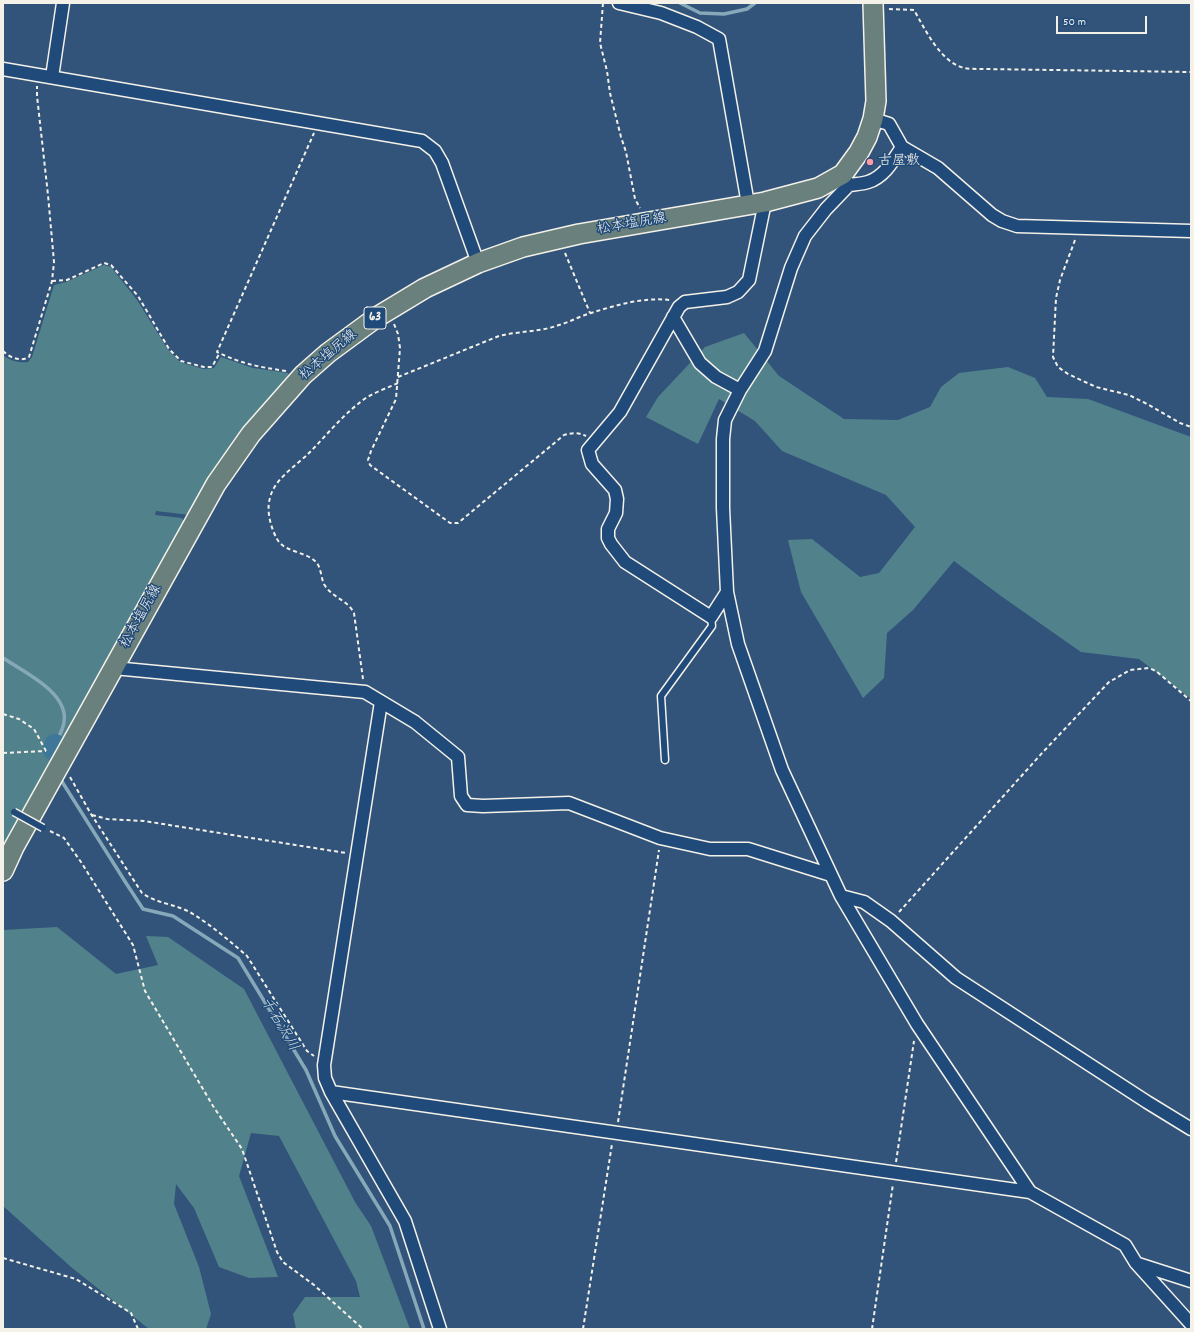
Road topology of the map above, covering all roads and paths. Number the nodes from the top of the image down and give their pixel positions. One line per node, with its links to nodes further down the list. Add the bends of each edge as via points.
1 (63, 3): 8 (street)
2 (603, 3): 14 (path, via 600,43 610,93 626,152 634,199)
3 (619, 3): 13 (street, via 661,13 719,39)
4 (873, 5): 6 (path, via 914,10 938,49 963,68); 9 (main road, 松本塩尻線 / 63, via 876,101)
5 (3, 69): 7 (street)
6 (1191, 72)
7 (38, 75): 8 (street); 19 (path, via 37,96 54,262)
8 (52, 77): 10 (street)
9 (873, 120): 11 (street, via 889,124); 12 (main road, 松本塩尻線 / 63)
10 (318, 123): 18 (street, via 422,141 435,151 442,163); 24 (path, via 217,352)
11 (902, 147): 12 (street, via 881,175 868,182); 15 (street, via 938,168 1002,221 1017,226)
12 (846, 180): 13 (main road, 松本塩尻線 / 63); 28 (street, via 805,236 791,268 765,351)
13 (757, 203): 14 (main road, 松本塩尻線 / 63); 21 (street, via 749,280 738,292 727,298 685,302)
14 (648, 222): 17 (main road, 松本塩尻線 / 63)
15 (1079, 227): 16 (street); 29 (path, via 1056,298 1053,357 1058,367 1096,387 1129,395 1180,423)
16 (1191, 231)
17 (558, 238): 18 (main road, 松本塩尻線 / 63); 22 (path)
18 (478, 263): 20 (main road, 松本塩尻線 / 63, via 425,288)
19 (52, 281): 23 (path, via 29,357 24,360 16,359); 24 (path, via 67,280 104,263 111,265 138,296 170,349 181,361 212,367)
20 (388, 310): 25 (main road, 松本塩尻線 / 63, via 328,353); 26 (path, via 398,334)
21 (676, 312): 22 (path, via 670,300 656,299); 28 (street, via 700,363 716,377); 30 (street, via 620,412)
22 (590, 313): 26 (path, via 552,327 499,336)
23 (3, 351)
24 (220, 353): 25 (path, via 230,359 254,366)
25 (304, 375): 33 (main road, 松本塩尻線 / 63, via 251,434 216,484)
26 (398, 377): 27 (path)
27 (398, 383): 30 (path, via 396,399 368,460 370,465 450,523 458,523 564,435 581,434); 34 (path, via 359,403 338,422 274,488 268,512 278,540 290,550 312,558 317,563 324,584 350,606 356,625)
28 (740, 390): 31 (street, via 725,420 723,439 723,508)
29 (1191, 426)
30 (596, 441): 32 (street, via 588,450 592,464 615,490 617,499 616,513 608,529 611,544 625,562)
31 (728, 592): 32 (street); 48 (street, via 738,644 782,770)
32 (711, 617): 41 (lane, via 712,626 662,696)
33 (114, 668): 34 (street); 40 (main road, 松本塩尻線 / 63)
34 (365, 692): 36 (street)
35 (1191, 701): 50 (path, via 1149,668 1130,670 1109,682)
36 (382, 702): 45 (street, via 415,722 458,757 461,796 467,805 569,803); 46 (street)
37 (3, 714): 38 (path, via 19,719 34,729)
38 (46, 751): 39 (path); 40 (path)
39 (3, 753)
40 (62, 760): 43 (path); 47 (main road, 松本塩尻線 / 63)
41 (665, 760)
42 (14, 812): 44 (lane, bridge)
43 (91, 814): 46 (path, via 107,819 144,821); 51 (path, via 142,893 151,899 193,914 247,956 307,1051)
44 (43, 828): 61 (path, via 64,838 133,945 145,991 213,1106 242,1149 277,1252 283,1262 314,1285)
45 (660, 838): 48 (street, via 710,849 748,849); 54 (path)
46 (357, 855): 51 (street)
47 (3, 871)
48 (831, 875): 49 (street)
49 (841, 896): 50 (street, via 864,902); 55 (street, via 917,1024)
50 (890, 921): 53 (street, via 956,978)
51 (324, 1064): 52 (street, via 325,1078)
52 (331, 1092): 54 (street); 62 (street, via 406,1221)
53 (1191, 1129)
54 (615, 1133): 55 (street); 63 (path)
55 (1030, 1192): 57 (street, via 1125,1245)
56 (3, 1258): 60 (path, via 76,1279 131,1313)
57 (1136, 1263): 58 (street); 59 (street)
58 (1191, 1281)
59 (1191, 1324)
60 (138, 1329)
61 (363, 1329)
62 (440, 1329)
63 (583, 1329)

